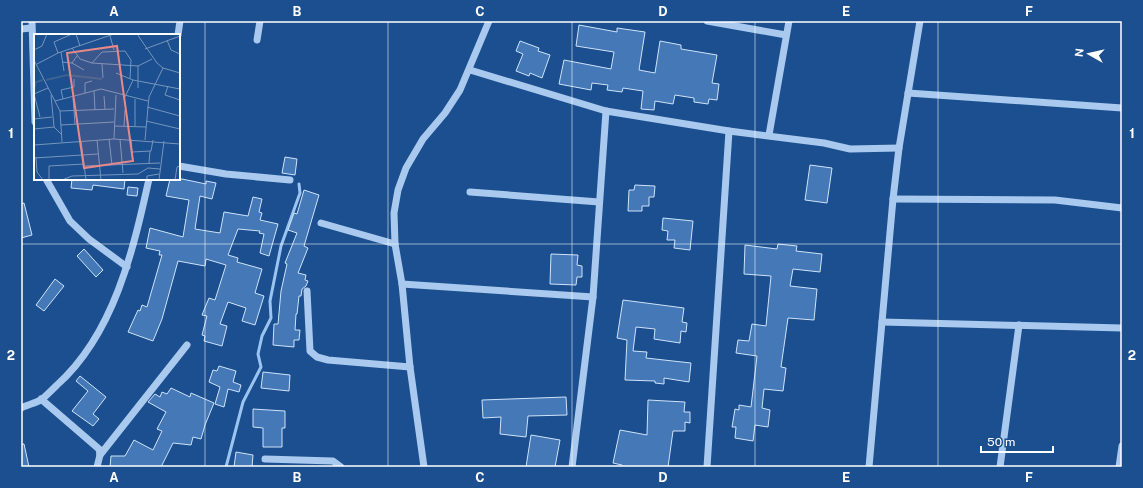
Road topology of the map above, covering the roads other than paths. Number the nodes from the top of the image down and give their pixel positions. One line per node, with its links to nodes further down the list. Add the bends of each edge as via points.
1 (180, 21): 9 (street)
2 (260, 21): 11 (street)
3 (489, 21): 12 (street)
4 (707, 21): 10 (street)
5 (789, 21): 10 (street)
6 (920, 21): 14 (street)
7 (32, 24): 8 (street); 13 (street)
8 (21, 29)
9 (178, 34)
10 (786, 35): 18 (street)
11 (257, 40)
12 (470, 70): 16 (street); 29 (street, via 445,113 423,139 406,168 398,190 394,213)
13 (34, 89)
14 (908, 93): 15 (street); 19 (street)
15 (1122, 108)
16 (606, 111): 17 (street); 26 (street)
17 (729, 131): 18 (street); 48 (street)
18 (769, 135): 19 (street, via 850,149)
19 (899, 148): 25 (street)
20 (180, 166): 23 (street, via 226,174)
21 (47, 180): 30 (street, via 70,221 89,239)
22 (149, 180): 30 (street)
23 (290, 180)
24 (470, 192): 26 (street)
25 (893, 199): 27 (street, via 1056,200); 34 (street)
26 (599, 202): 33 (street)
27 (1122, 208)
28 (320, 223): 29 (street)
29 (395, 244): 31 (street)
30 (127, 267): 39 (street, via 110,309 92,343 74,370)
31 (402, 284): 33 (street); 38 (street)
32 (307, 291): 38 (street, via 310,351 317,357)
33 (593, 297): 47 (street)
34 (882, 322): 35 (street); 49 (street)
35 (1019, 326): 36 (street); 50 (street)
36 (1122, 328)
37 (187, 345): 42 (street)
38 (410, 367): 46 (street)
39 (41, 399): 40 (street); 42 (street, via 98,449)
40 (21, 408)
41 (1122, 446): 51 (street)
42 (100, 455): 44 (street)
43 (265, 459): 45 (street, via 333,461)
44 (97, 467)
45 (341, 467)
46 (424, 467)
47 (572, 467)
48 (707, 467)
49 (869, 467)
50 (1000, 467)
51 (1119, 467)

